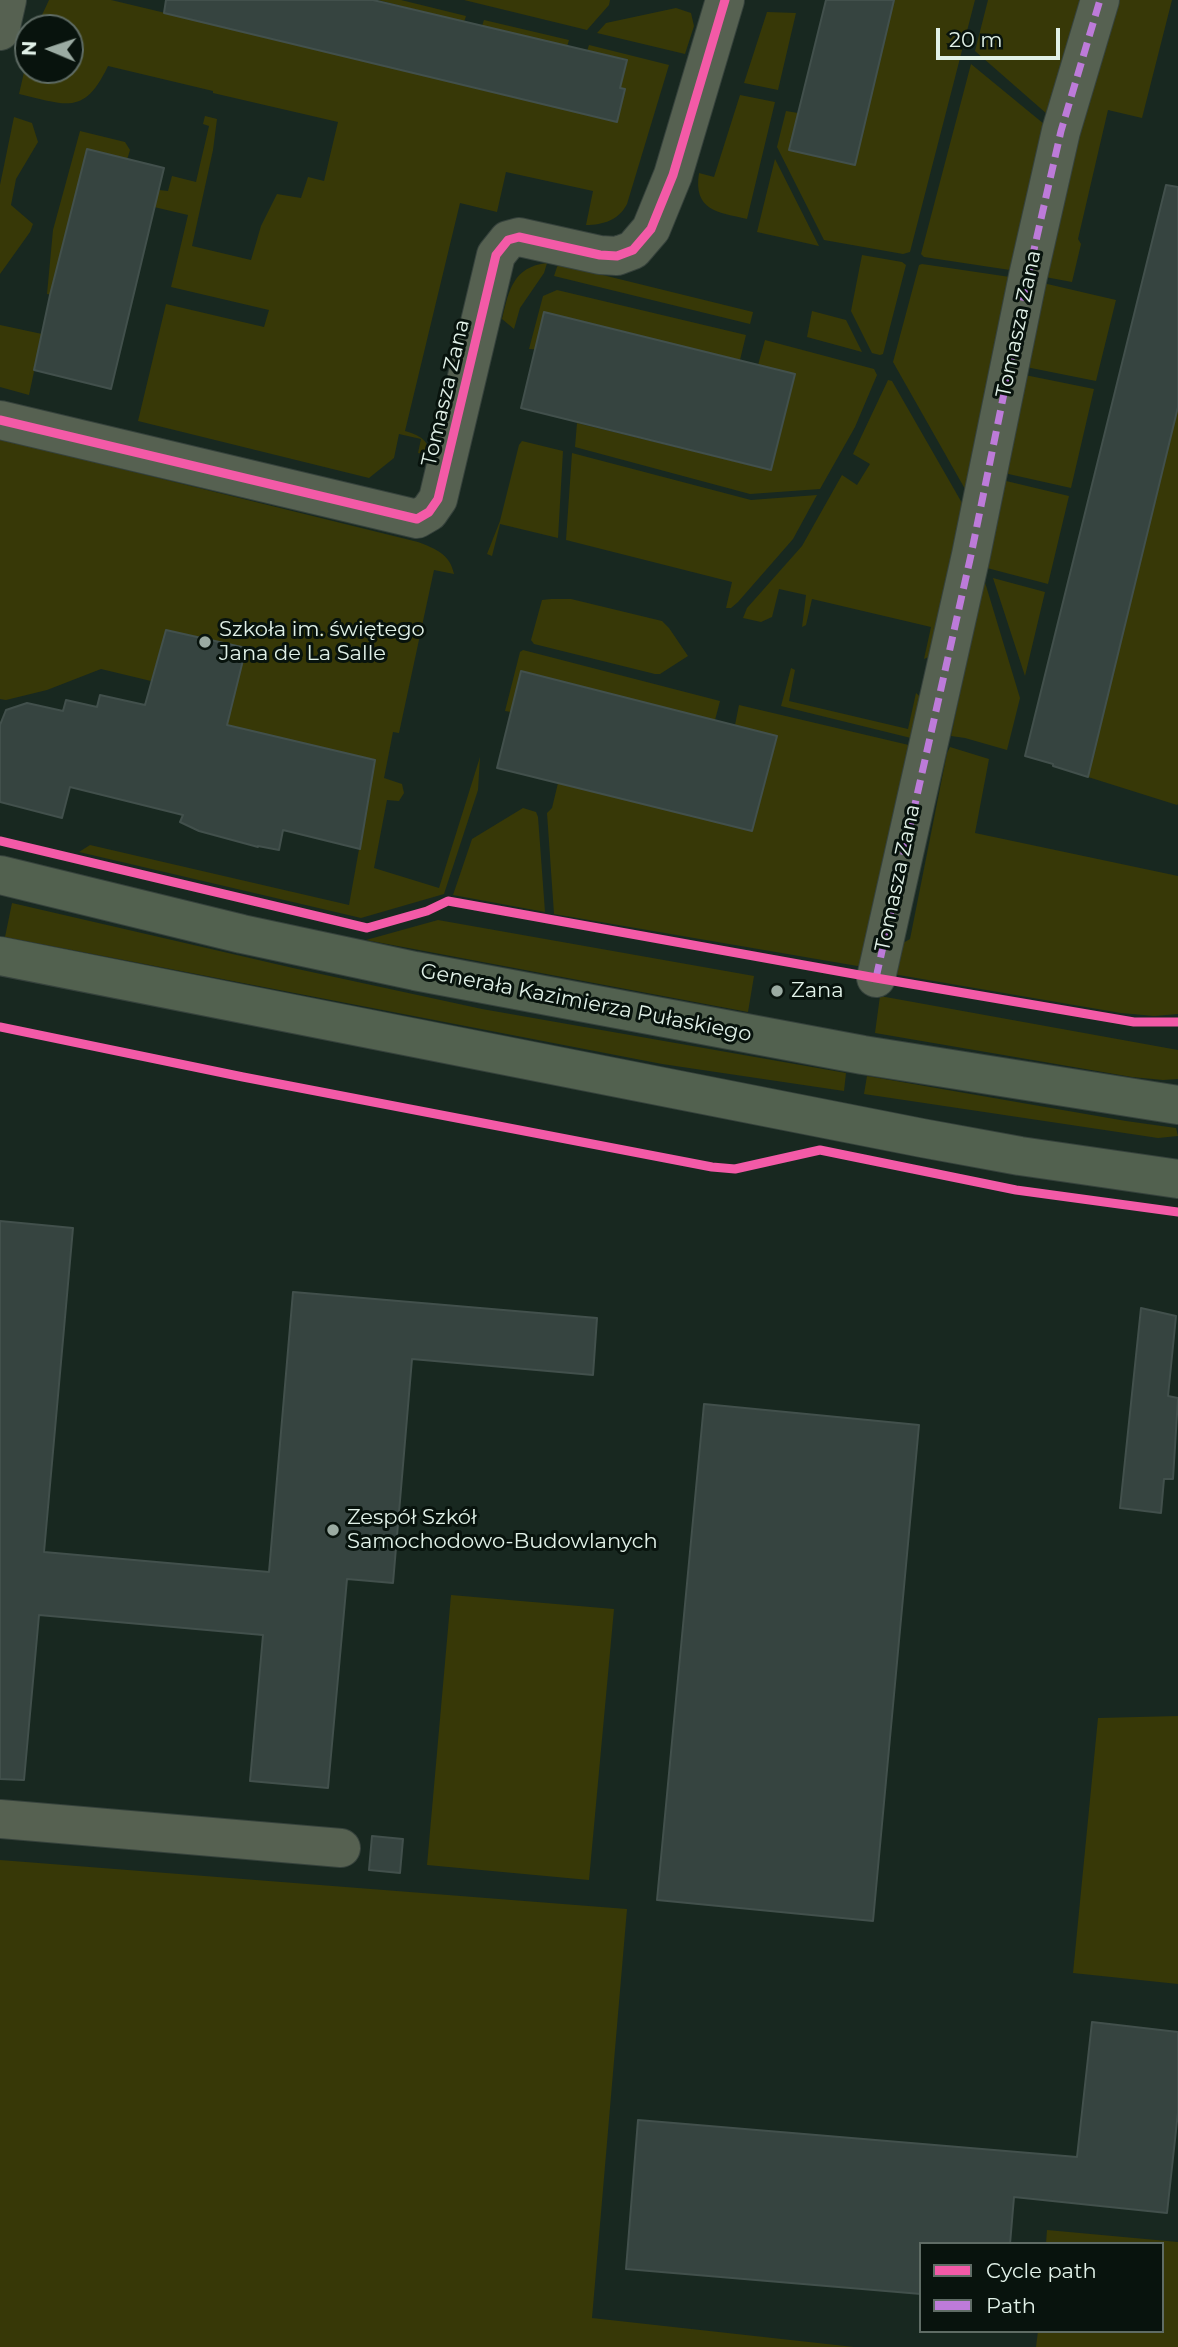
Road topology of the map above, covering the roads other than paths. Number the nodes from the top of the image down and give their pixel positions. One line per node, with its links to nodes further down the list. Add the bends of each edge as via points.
1 (7, 0): 4 (street)
2 (725, 0): 5 (street, Tomasza Zana, via 673,175 651,229 633,250 617,256 600,255 519,237 508,240 496,255 438,499 417,519)
3 (1100, 0): 8 (street, Tomasza Zana, via 1061,131)
4 (0, 31)
5 (0, 420)
6 (0, 875): 9 (main road, Generała Kazimierza Pułaskiego, via 415,971 863,1055)
7 (0, 956): 10 (main road, via 922,1138)
8 (876, 978)
9 (1178, 1104)
10 (1178, 1180)
11 (0, 1819): 12 (street)
12 (341, 1848)

